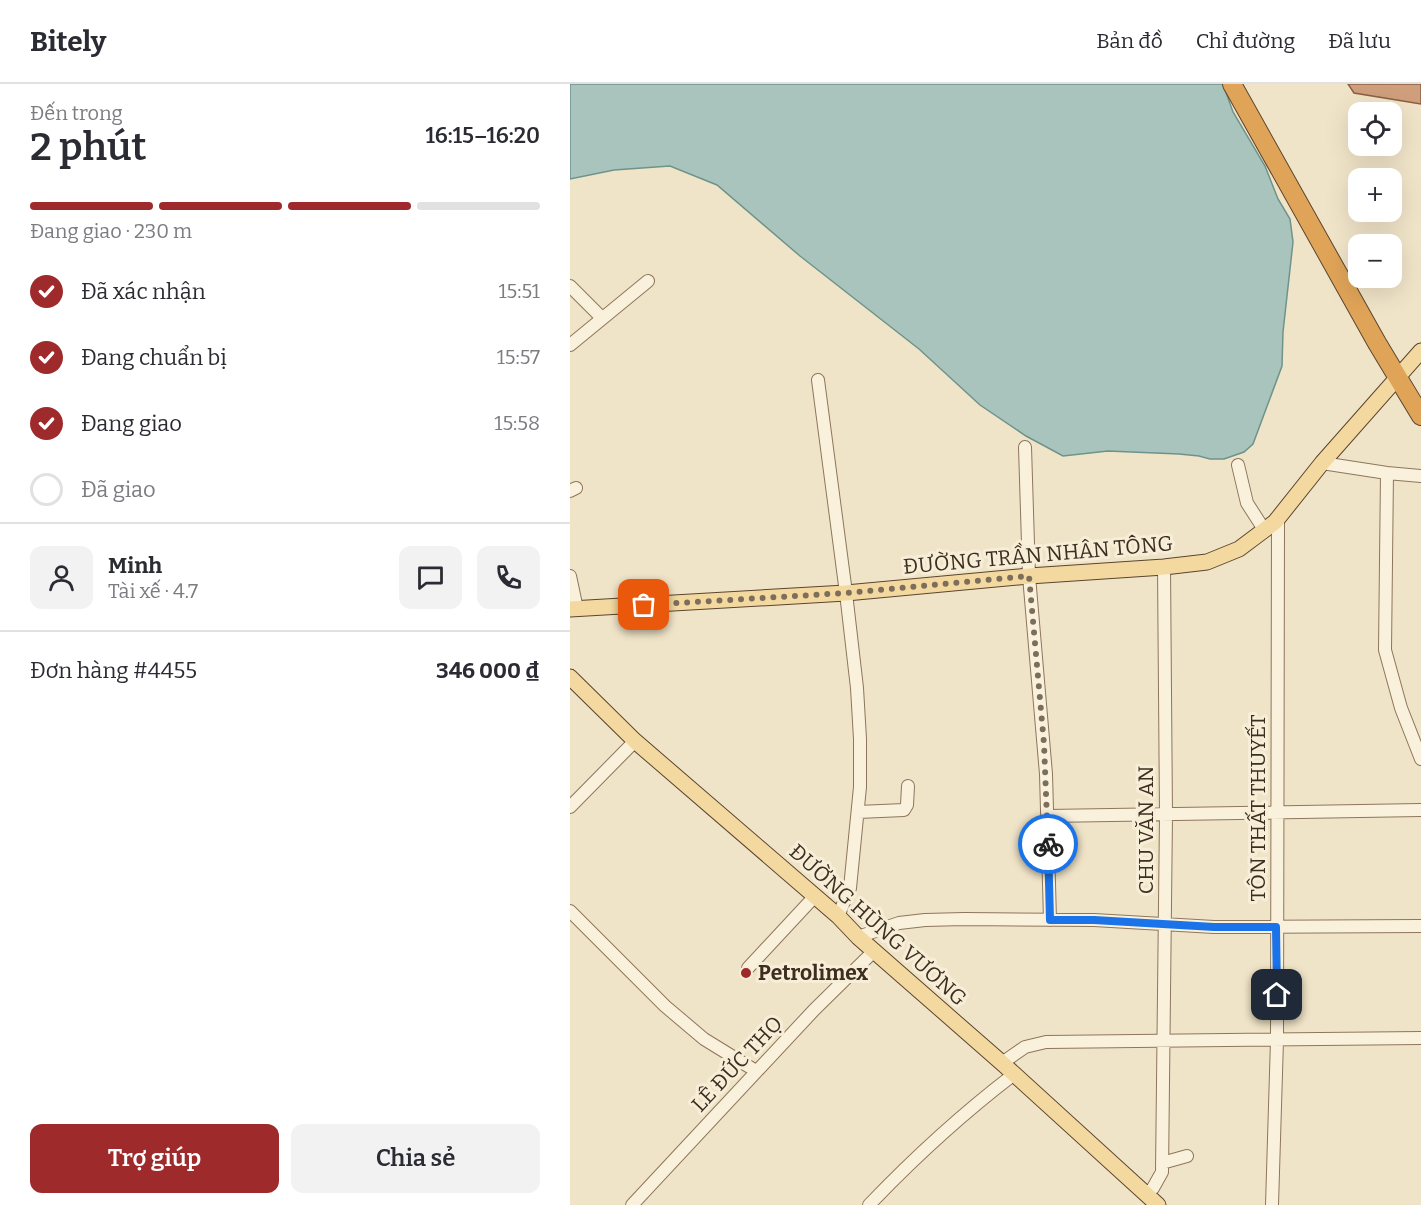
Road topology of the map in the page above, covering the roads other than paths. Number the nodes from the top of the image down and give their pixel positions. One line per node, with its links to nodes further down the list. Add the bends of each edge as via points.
1 (1232, 84): 7 (highway)
2 (648, 281): 4 (street)
3 (570, 286): 4 (street)
4 (602, 318): 5 (street)
5 (570, 345)
6 (1421, 351): 7 (main road, ĐƯỜNG TRẦN NHÂN TÔNG)
7 (1397, 378): 9 (highway); 11 (main road, ĐƯỜNG TRẦN NHÂN TÔNG)
8 (818, 380): 20 (street)
9 (1421, 416)
10 (1025, 447): 19 (street)
11 (1322, 463): 13 (street); 15 (main road, ĐƯỜNG TRẦN NHÂN TÔNG)
12 (1238, 465): 16 (street, via 1247,503)
13 (1387, 473): 14 (street); 24 (street, via 1385,650)
14 (1421, 476)
15 (1278, 518): 16 (main road, ĐƯỜNG TRẦN NHÂN TÔNG); 28 (street, TÔN THẤT THUYẾT)
16 (1264, 531): 17 (main road, ĐƯỜNG TRẦN NHÂN TÔNG, via 1239,549 1207,562)
17 (1164, 567): 19 (main road, ĐƯỜNG TRẦN NHÂN TÔNG); 30 (street, CHU VĂN AN)
18 (570, 576): 21 (street)
19 (1029, 576): 20 (main road, ĐƯỜNG TRẦN NHÂN TÔNG); 31 (street)
20 (846, 593): 21 (main road, ĐƯỜNG TRẦN NHÂN TÔNG); 29 (street, via 860,739)
21 (573, 609)
22 (570, 677): 23 (main road, ĐƯỜNG HÙNG VƯƠNG)
23 (635, 741): 26 (street); 32 (main road, ĐƯỜNG HÙNG VƯƠNG)
24 (1421, 759)
25 (908, 786): 29 (street, via 904,810)
26 (570, 807)
27 (1421, 810): 28 (street)
28 (1278, 811): 30 (street); 38 (street, TÔN THẤT THUYẾT)
29 (858, 812): 34 (street, via 850,888)
30 (1166, 815): 31 (street); 36 (street, CHU VĂN AN)
31 (1047, 816): 35 (street)
32 (815, 896): 34 (main road, ĐƯỜNG HÙNG VƯƠNG); 41 (street)
33 (570, 911): 46 (street, via 665,1006 704,1039)
34 (838, 916): 39 (main road, ĐƯỜNG HÙNG VƯƠNG)
35 (1050, 920): 36 (street); 39 (street, via 924,920 899,923)
36 (1165, 926): 38 (street); 44 (street, CHU VĂN AN)
37 (1421, 926): 38 (street)
38 (1276, 927): 43 (street, TÔN THẤT THUYẾT)
39 (858, 937): 40 (main road, ĐƯỜNG HÙNG VƯƠNG)
40 (874, 951): 45 (main road, ĐƯỜNG HÙNG VƯƠNG); 46 (street, LÊ ĐỨC THỌ)
41 (748, 968)
42 (1421, 1038): 43 (street)
43 (1277, 1040): 44 (street); 54 (street, TÔN THẤT THUYẾT)
44 (1164, 1042): 45 (street, via 1039,1043 1025,1047); 49 (street, CHU VĂN AN)
45 (1002, 1063): 47 (main road, ĐƯỜNG HÙNG VƯƠNG)
46 (756, 1071): 51 (street, LÊ ĐỨC THỌ)
47 (1013, 1075): 50 (main road, ĐƯỜNG HÙNG VƯƠNG); 52 (street, via 903,1169)
48 (1187, 1156): 49 (street)
49 (1162, 1163): 50 (street, CHU VĂN AN, via 1158,1182)
50 (1145, 1194): 53 (main road, ĐƯỜNG HÙNG VƯƠNG)
51 (632, 1205)
52 (869, 1205)
53 (1158, 1205)
54 (1272, 1205)

